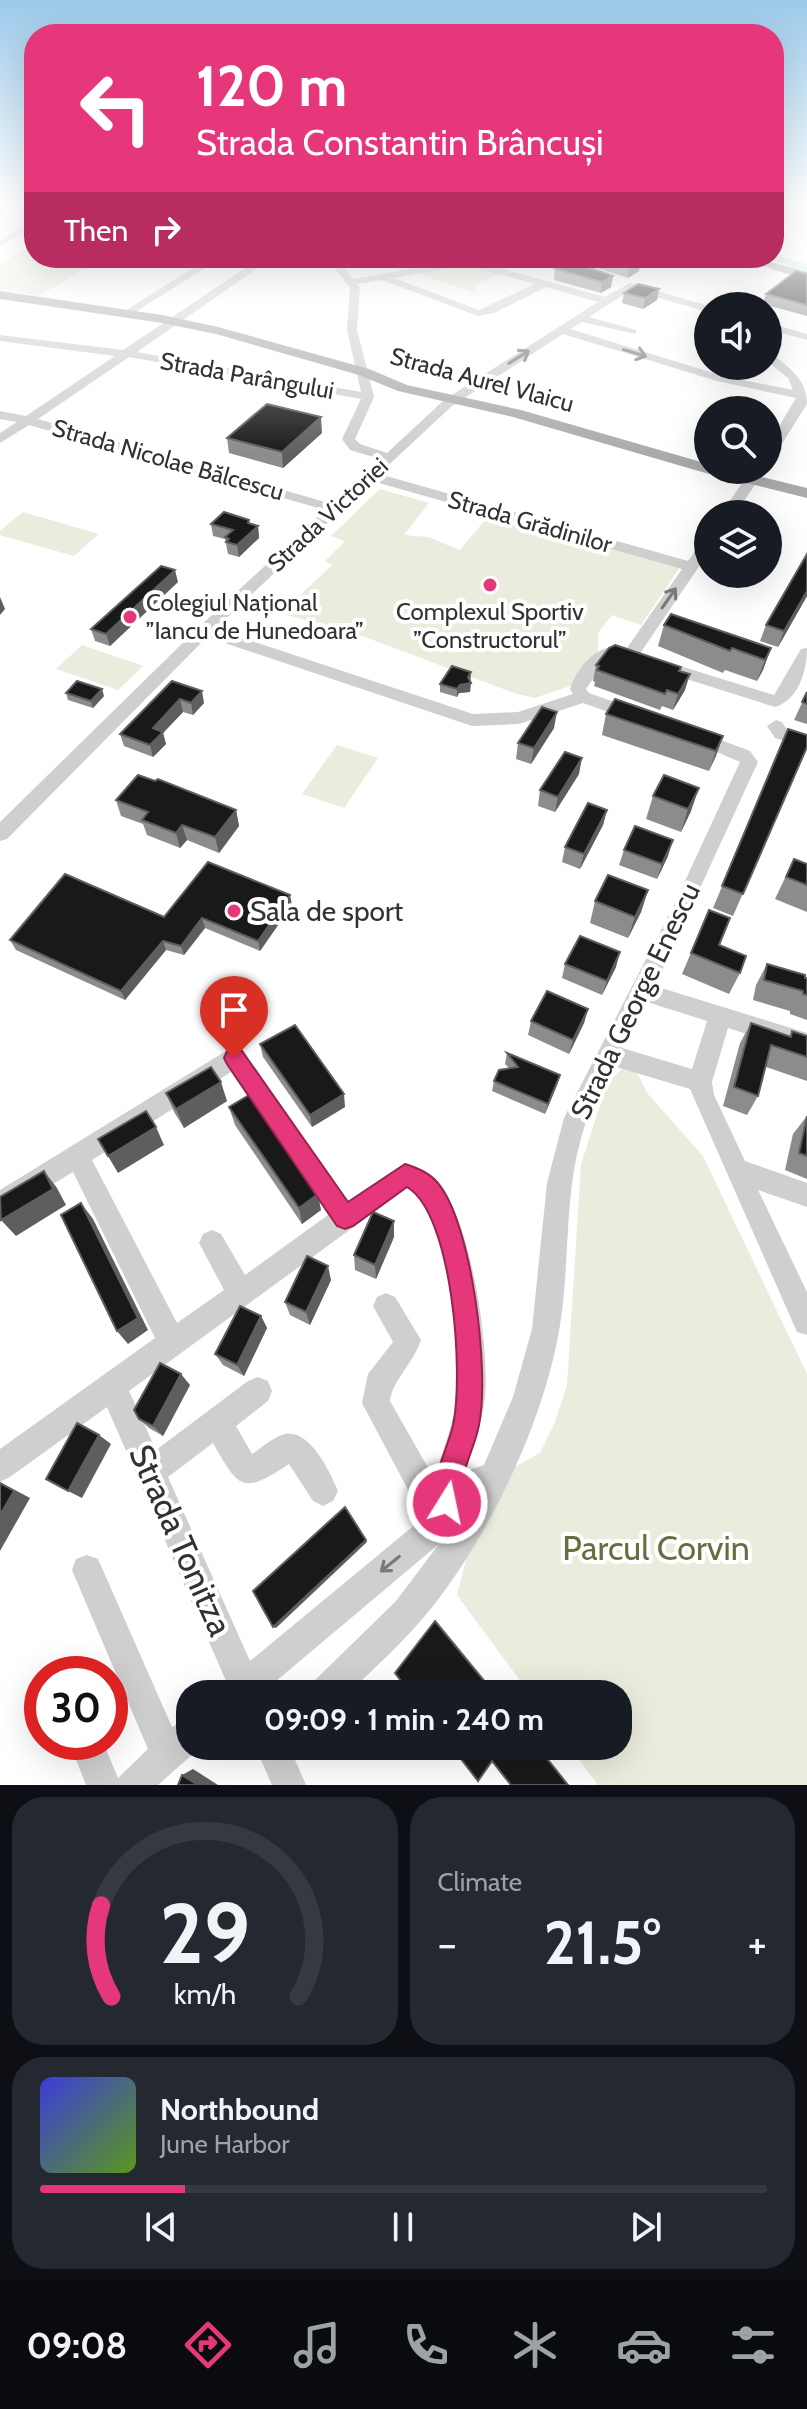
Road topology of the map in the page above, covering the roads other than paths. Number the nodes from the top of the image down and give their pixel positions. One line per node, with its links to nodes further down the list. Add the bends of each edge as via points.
1 (167, 288): 12 (street)
2 (224, 288): 14 (street)
3 (355, 288): 22 (street, Strada Aurel Vlaicu, via 352,330)
4 (413, 288): 5 (street, via 478,313)
5 (535, 288)
6 (560, 288): 10 (street)
7 (626, 288): 10 (street, Strada Victoriei)
8 (638, 288): 11 (street)
9 (0, 295): 12 (main road)
10 (607, 301): 13 (street, Strada Victoriei)
11 (694, 305)
12 (125, 314): 14 (main road)
13 (581, 318): 15 (street, Strada Victoriei); 17 (street)
14 (177, 322): 20 (street); 22 (main road)
15 (561, 330): 23 (street, one-way to 23, via 721,379); 25 (street, Strada Victoriei, one-way to 15)
16 (782, 330): 18 (street)
17 (632, 332)
18 (807, 340)
19 (3, 341): 20 (street, Strada Parângului)
20 (126, 354): 24 (street, Strada Parângului); 27 (street)
21 (782, 366): 23 (street)
22 (364, 372): 24 (street); 25 (main road, Strada Aurel Vlaicu, via 393,385)
23 (802, 396): 28 (street)
24 (368, 397): 30 (street, via 348,439 355,447)
25 (453, 399): 30 (street, Strada Victoriei); 31 (main road, Strada Aurel Vlaicu)
26 (0, 415): 27 (street, Strada Nicolae Bălcescu)
27 (27, 420): 29 (street); 35 (street, Strada Nicolae Bălcescu)
28 (782, 433)
29 (0, 439)
30 (389, 458): 32 (street, Strada Victoriei)
31 (694, 464)
32 (370, 476): 35 (street, Strada Victoriei); 37 (street, Strada Grădinilor)
33 (781, 484): 34 (main road, Strada Aurel Vlaicu)
34 (807, 493)
35 (335, 509): 38 (street, Strada Victoriei)
36 (694, 563): 37 (street)
37 (691, 567): 40 (street, one-way to 37)
38 (204, 631): 42 (street, via 472,720 519,718); 47 (street, Strada Victoriei)
39 (807, 653): 41 (street)
40 (631, 654): 41 (street, via 765,701 780,700); 42 (street, via 610,650 598,657 578,686)
41 (802, 674)
42 (583, 697): 43 (street)
43 (654, 722)
44 (776, 726): 46 (street, via 781,734)
45 (683, 732): 48 (street, Strada George Enescu, via 747,757 748,766)
46 (807, 742)
47 (0, 834)
48 (642, 991): 49 (street); 51 (street, Strada George Enescu)
49 (720, 1016): 50 (street); 52 (street)
50 (807, 1043)
51 (608, 1054): 52 (street); 66 (street, Strada George Enescu, via 569,1138 546,1328 537,1371)
52 (700, 1082): 54 (street)
53 (77, 1155): 56 (street); 57 (street, via 234,1058); 62 (street)
54 (736, 1170): 55 (street); 61 (street)
55 (807, 1195)
56 (0, 1204)
57 (345, 1218): 59 (street); 70 (street, via 405,1175 428,1189 439,1205 467,1319 471,1394 449,1480)
58 (212, 1243): 59 (street)
59 (241, 1294): 62 (street)
60 (386, 1306): 70 (street, via 407,1340 378,1384 377,1408)
61 (807, 1322)
62 (172, 1343): 63 (street)
63 (113, 1387): 67 (street); 68 (street, Strada Tonitza)
64 (258, 1391): 65 (street)
65 (218, 1423): 68 (street); 69 (street, via 244,1468 254,1470 287,1448 296,1449)
66 (504, 1450): 70 (street, Strada George Enescu); 74 (street, Strada George Enescu, via 440,1571)
67 (0, 1467)
68 (151, 1472): 72 (street, Strada Tonitza)
69 (323, 1491)
70 (446, 1518): 73 (street, Strada George Enescu, one-way to 73)
71 (87, 1570): 75 (street)
72 (237, 1680)
73 (255, 1680)
74 (339, 1680)
75 (176, 1738)
76 (176, 1747): 80 (street)
77 (93, 1760): 79 (street)
78 (278, 1760): 81 (street)
79 (103, 1785)
80 (132, 1785)
81 (289, 1785)

